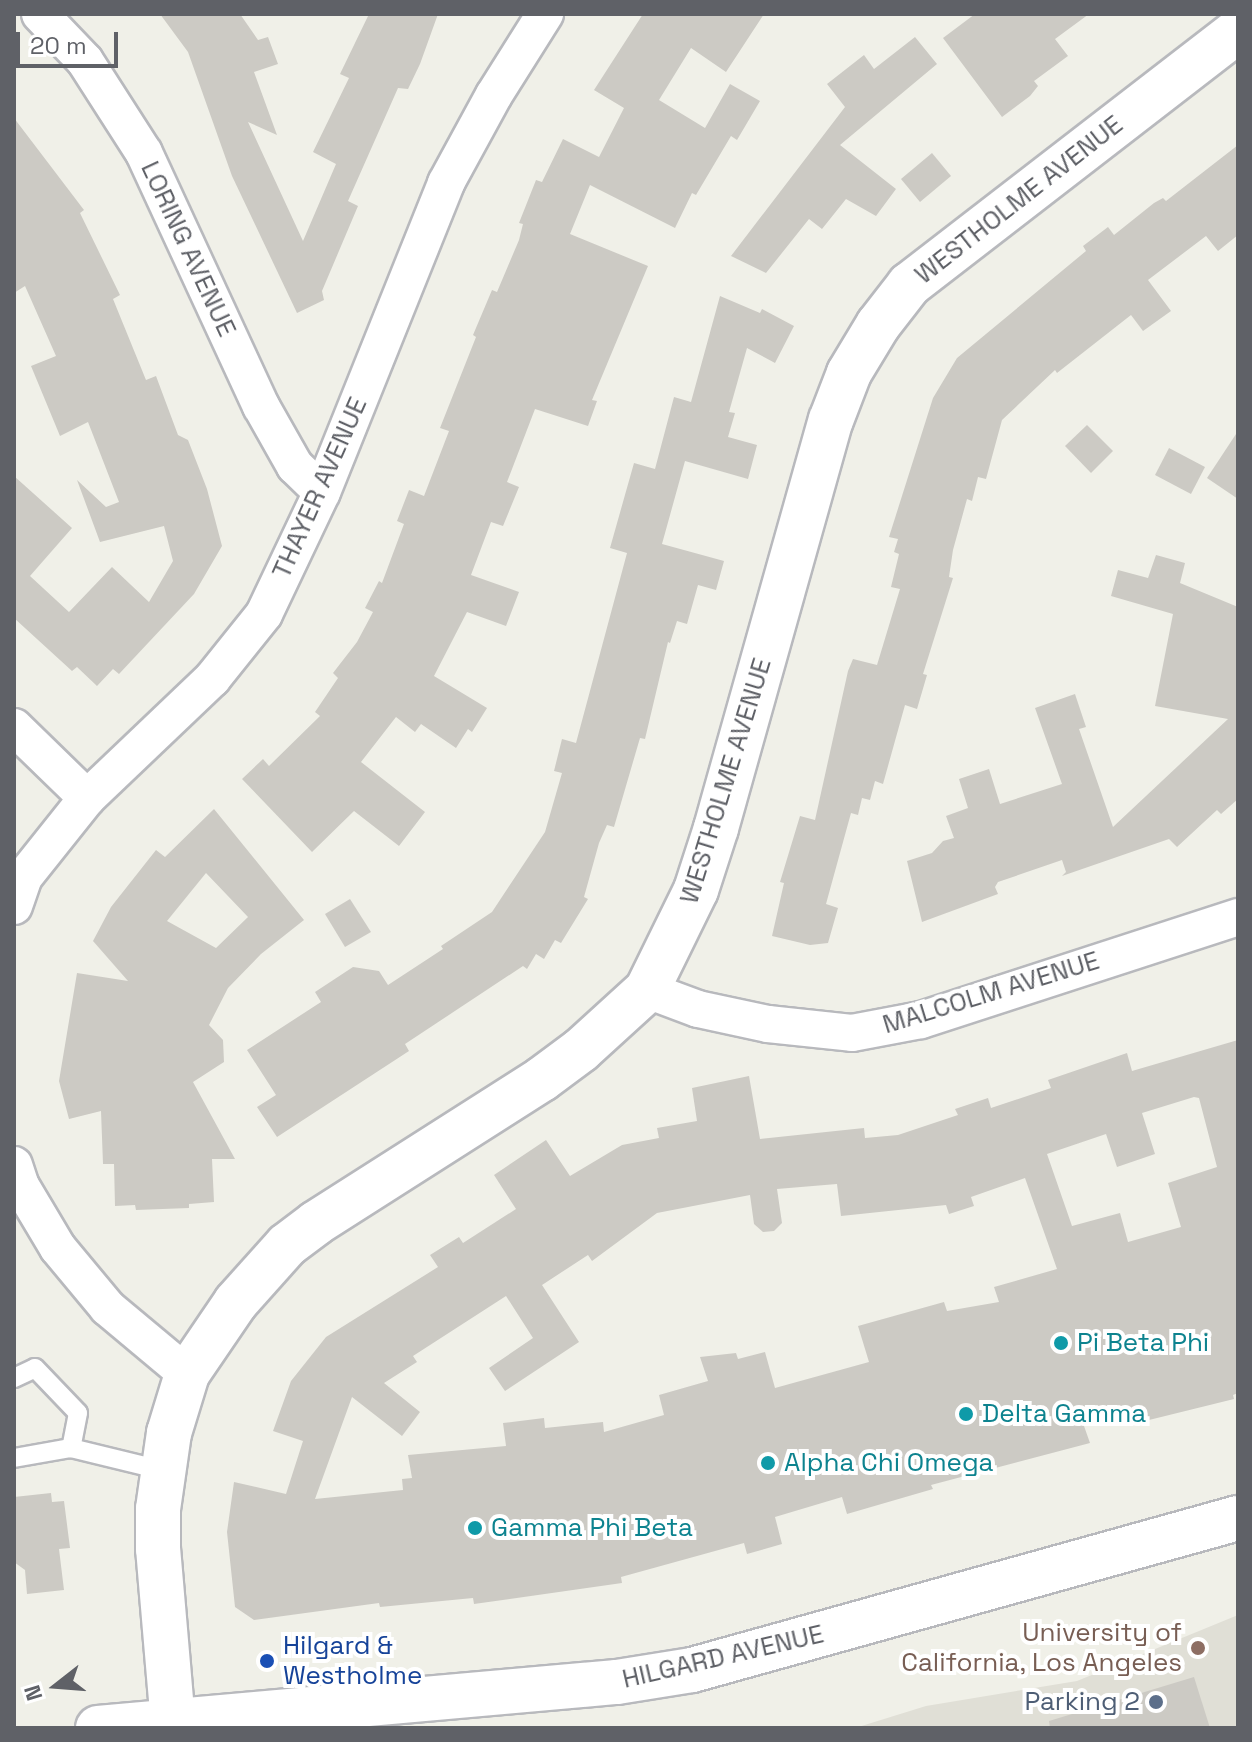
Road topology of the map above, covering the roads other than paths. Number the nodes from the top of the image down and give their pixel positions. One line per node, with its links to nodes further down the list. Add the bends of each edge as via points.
1 (40, 14): 4 (street, LORING AVENUE, via 85,61 144,153 261,406 295,466)
2 (545, 14): 4 (street, THAYER AVENUE, via 446,183)
3 (1238, 31): 9 (street, WESTHOLME AVENUE, via 909,285 878,325 849,373 831,420 696,890)
4 (322, 492): 6 (street, THAYER AVENUE, via 264,614 212,679)
5 (14, 727): 6 (street)
6 (87, 798): 7 (street, THAYER AVENUE, via 24,877)
7 (14, 906)
8 (1238, 917): 9 (street, MALCOLM AVENUE, via 921,1020 852,1033 768,1024 698,1009)
9 (647, 990): 11 (street, WESTHOLME AVENUE, via 542,1079 287,1245 236,1302)
10 (14, 1165): 11 (street, via 58,1248 100,1299)
11 (187, 1374): 15 (street, WESTHOLME AVENUE)
12 (14, 1378): 13 (lane, via 35,1368 78,1413)
13 (71, 1448): 14 (lane); 15 (lane)
14 (14, 1458)
15 (161, 1470): 17 (street, WESTHOLME AVENUE, via 158,1549)
16 (1238, 1518): 17 (street, HILGARD AVENUE, via 692,1670 617,1682)
17 (173, 1725): 18 (street, HILGARD AVENUE)
18 (98, 1728)

